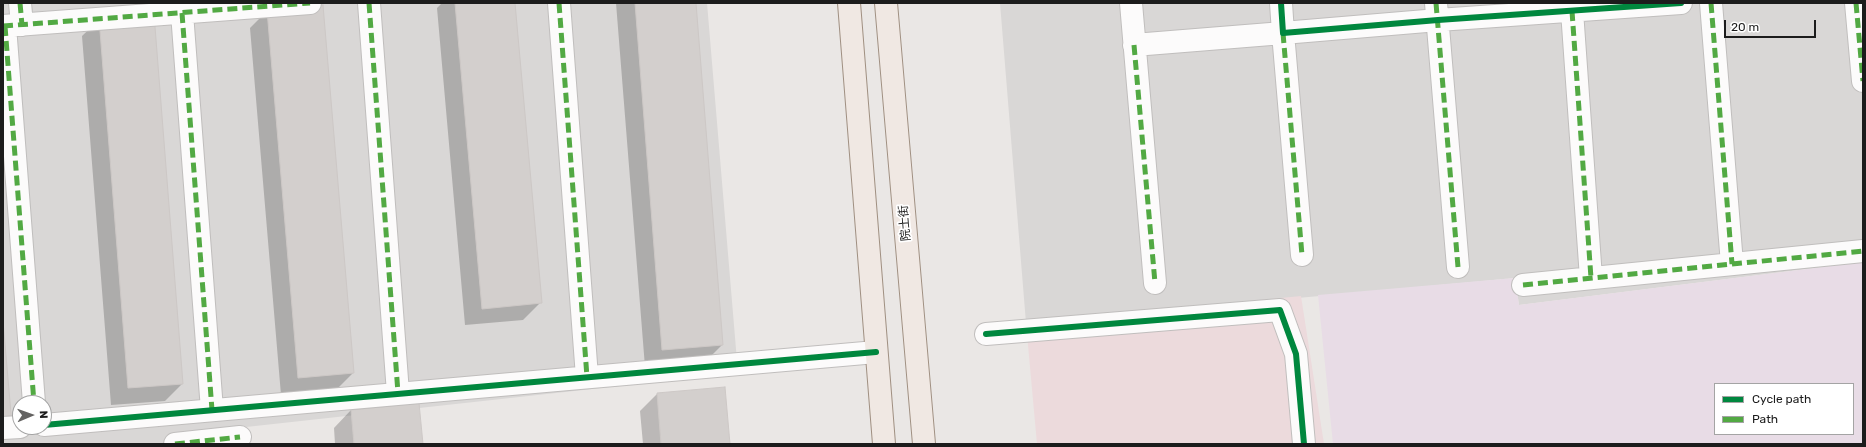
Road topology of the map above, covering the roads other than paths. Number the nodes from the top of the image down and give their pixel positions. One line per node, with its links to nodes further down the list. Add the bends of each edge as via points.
1 (20, 3): 16 (street)
2 (310, 3): 15 (street)
3 (369, 3): 30 (street)
4 (559, 3): 29 (street)
5 (849, 3): 28 (main road)
6 (886, 3): 37 (main road, 院士街)
7 (1131, 3): 18 (street)
8 (1281, 3): 17 (street)
9 (1681, 3): 12 (street)
10 (1711, 3): 22 (street)
11 (1856, 3): 19 (street)
12 (1597, 6): 13 (street)
13 (1572, 11): 14 (street); 24 (street)
14 (1437, 12): 17 (street); 23 (street)
15 (182, 13): 16 (street); 32 (street)
16 (10, 26): 31 (street)
17 (1283, 34): 18 (street); 21 (street)
18 (1134, 45): 25 (street)
19 (1863, 81)
20 (1863, 251): 22 (street)
21 (1302, 255)
22 (1732, 264): 24 (street)
23 (1458, 267)
24 (1591, 278): 26 (street)
25 (1155, 283)
26 (1523, 285)
27 (986, 334): 38 (street, via 1280,310 1296,354)
28 (876, 352): 29 (street); 36 (main road)
29 (587, 377): 30 (street)
30 (398, 393): 32 (street)
31 (33, 395)
32 (212, 410): 33 (street)
33 (52, 424)
34 (240, 437): 35 (street)
35 (175, 444)
36 (884, 444)
37 (924, 444)
38 (1304, 444)

